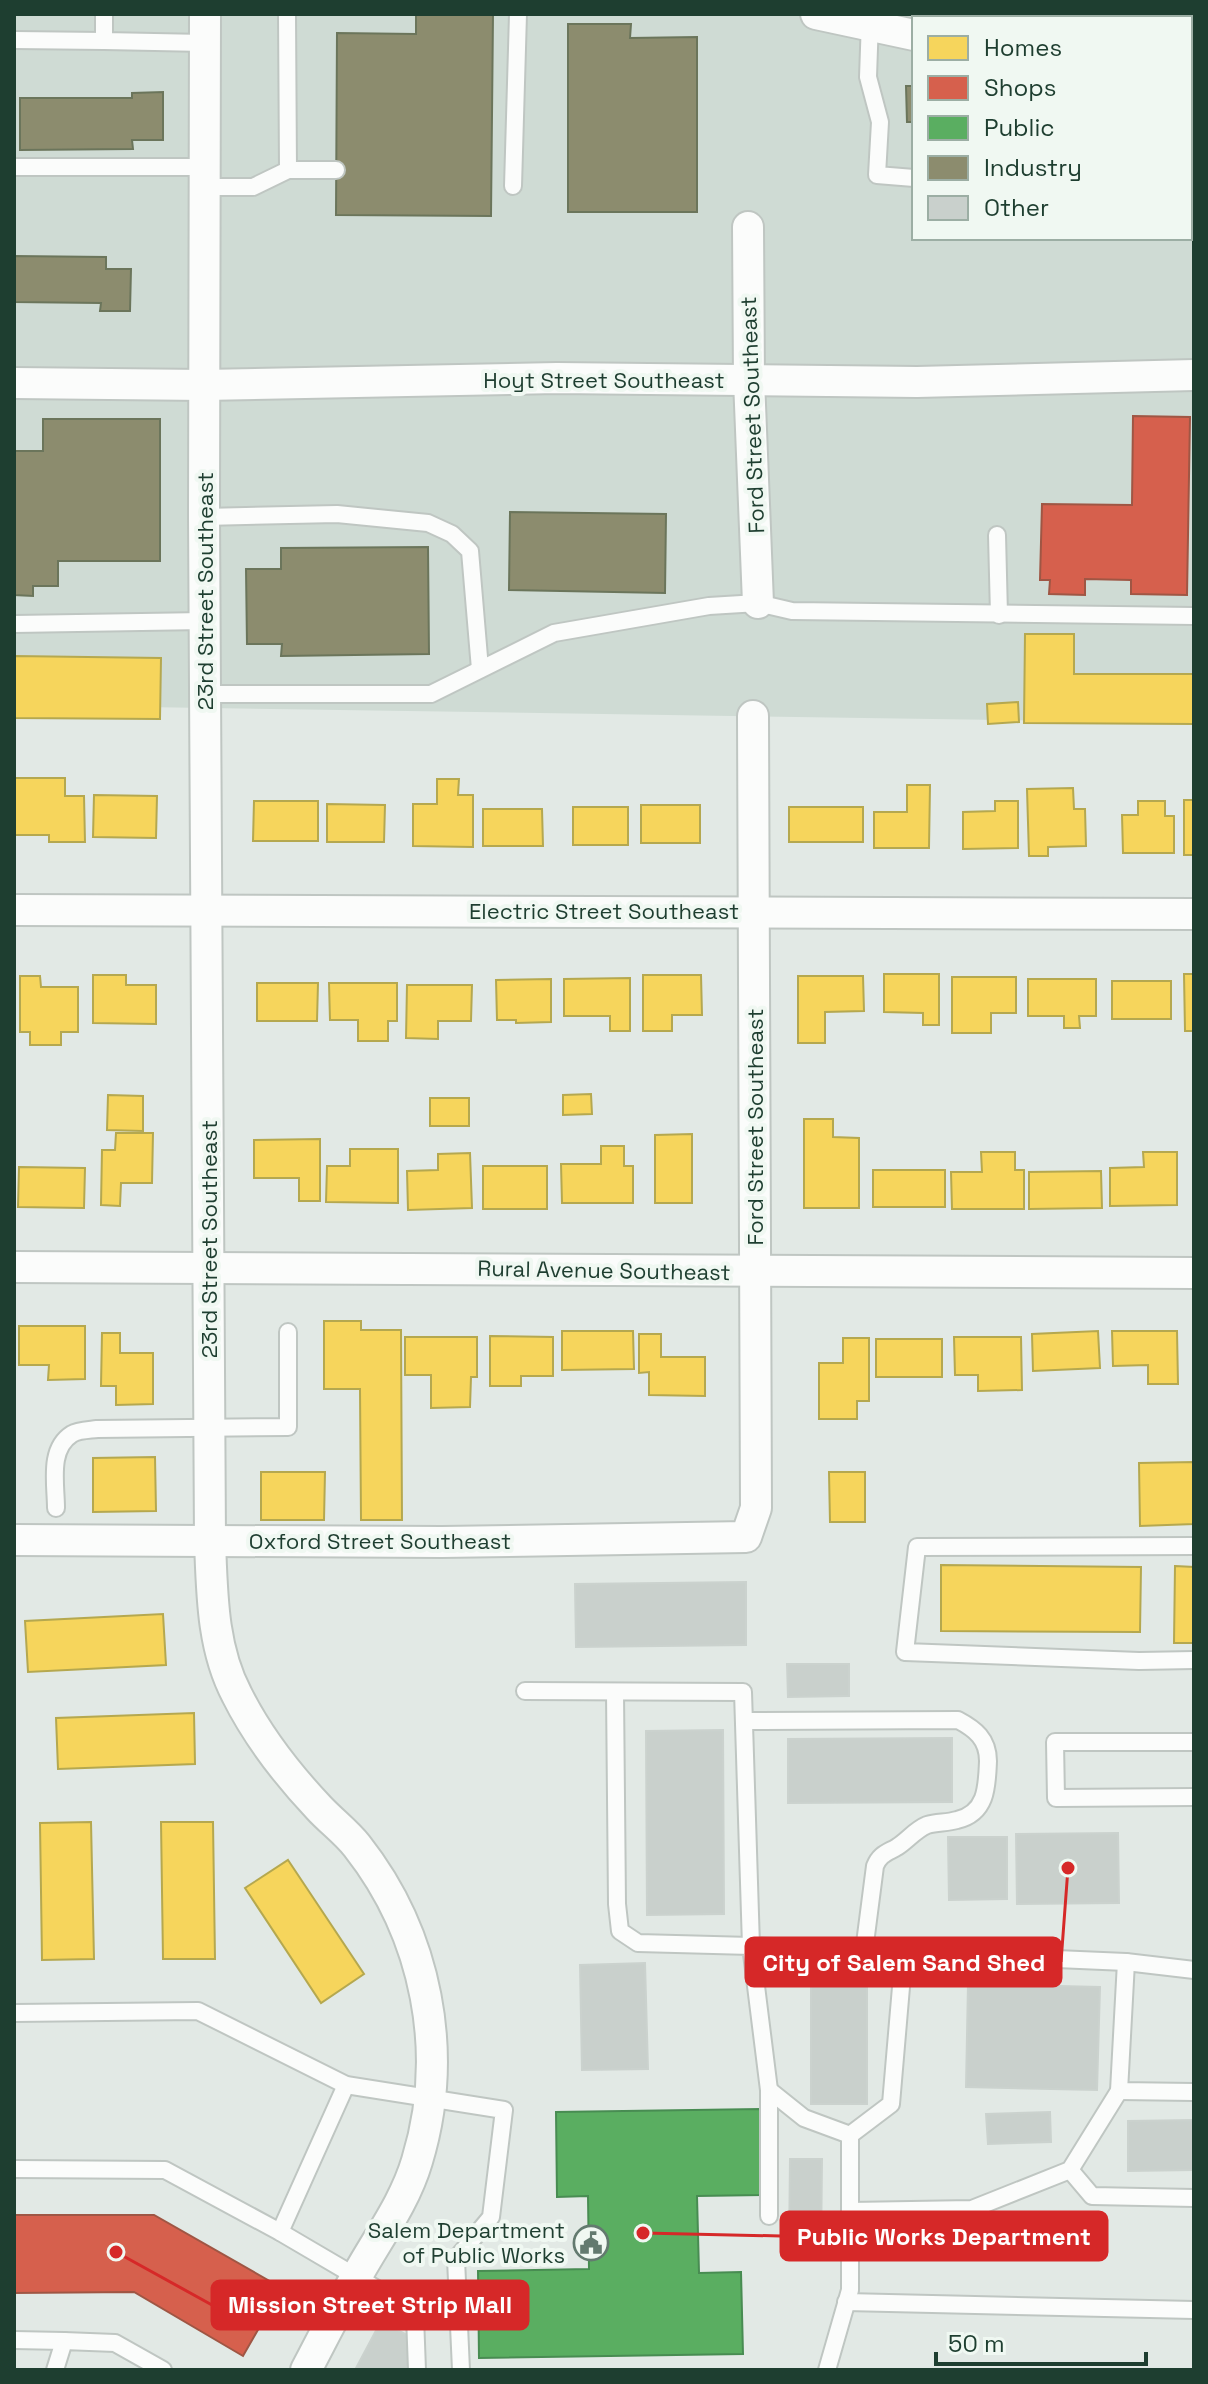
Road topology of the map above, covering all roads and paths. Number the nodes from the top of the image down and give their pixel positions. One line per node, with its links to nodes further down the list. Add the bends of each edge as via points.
1 (104, 14): 9 (lane)
2 (287, 14): 11 (lane)
3 (518, 14): 15 (lane)
4 (816, 14): 5 (street)
5 (870, 20): 7 (street); 14 (lane, via 868,77 880,122 877,175)
6 (205, 29): 9 (lane); 13 (street, 23rd Street Southeast)
7 (912, 34)
8 (14, 40): 9 (lane)
9 (104, 41)
10 (14, 167): 13 (lane)
11 (288, 170): 12 (lane); 13 (lane, via 253,187)
12 (336, 170)
13 (205, 177): 20 (street, 23rd Street Southeast)
14 (912, 178)
15 (513, 186)
16 (748, 227): 18 (street, Ford Street Southeast)
17 (1194, 375): 18 (street, Hoyt Street Southeast)
18 (749, 380): 20 (street, Hoyt Street Southeast); 23 (street, Ford Street Southeast)
19 (14, 383): 20 (street, Hoyt Street Southeast)
20 (204, 385): 21 (street, 23rd Street Southeast)
21 (204, 517): 26 (street, 23rd Street Southeast); 28 (lane, via 337,514 428,523 452,534 470,551)
22 (997, 535): 24 (lane)
23 (758, 603): 24 (lane, via 792,611); 28 (lane, via 709,606 554,633)
24 (999, 615): 25 (lane)
25 (1194, 616)
26 (205, 621): 27 (lane); 29 (street, 23rd Street Southeast)
27 (14, 624)
28 (480, 669): 29 (lane, via 431,694)
29 (205, 694): 32 (street, 23rd Street Southeast)
30 (753, 716): 33 (street, Ford Street Southeast)
31 (14, 910): 32 (street, Electric Street Southeast)
32 (207, 910): 33 (street, Electric Street Southeast); 36 (street, 23rd Street Southeast)
33 (754, 911): 34 (street, Electric Street Southeast); 37 (street, Ford Street Southeast)
34 (1194, 914)
35 (14, 1267): 36 (street, Rural Avenue Southeast)
36 (210, 1267): 37 (street, Rural Avenue Southeast); 40 (street, 23rd Street Southeast)
37 (756, 1272): 38 (street, Rural Avenue Southeast); 42 (street, Ford Street Southeast, via 756,1508)
38 (1194, 1273)
39 (288, 1332): 40 (lane, via 288,1427)
40 (210, 1428): 41 (lane, via 73,1432 55,1457); 44 (street, 23rd Street Southeast)
41 (56, 1508)
42 (746, 1537): 44 (street, Oxford Street Southeast)
43 (14, 1540): 44 (street, Oxford Street Southeast)
44 (210, 1541): 62 (street, 23rd Street Southeast, via 212,1609 235,1692 288,1774 363,1854 409,1934 424,1981 431,2031)
45 (1194, 1546): 46 (lane, via 917,1547 905,1652)
46 (1194, 1660)
47 (525, 1691): 48 (lane)
48 (615, 1692): 49 (lane, via 743,1692); 52 (lane, via 620,1931 638,1943)
49 (744, 1721): 52 (lane); 53 (lane, via 958,1720 978,1730 988,1752 987,1794 974,1812 918,1829 880,1856)
50 (1194, 1742): 51 (lane, via 1055,1742 1056,1798)
51 (1194, 1797)
52 (751, 1946): 53 (lane); 59 (lane)
53 (864, 1951): 54 (lane)
54 (904, 1952): 55 (lane); 63 (lane, via 891,2104)
55 (1126, 1962): 56 (lane); 60 (lane)
56 (1194, 1970)
57 (14, 2013): 58 (lane, via 198,2011)
58 (346, 2085): 62 (lane); 69 (lane)
59 (769, 2090): 63 (lane, via 804,2118); 68 (lane)
60 (1119, 2091): 61 (lane); 65 (lane)
61 (1194, 2092)
62 (428, 2099): 70 (street, 23rd Street Southeast, via 416,2166); 79 (lane, via 504,2110 491,2217 456,2259)
63 (850, 2135): 67 (lane)
64 (14, 2169): 69 (lane, via 165,2170)
65 (1070, 2170): 66 (lane, via 1092,2196); 67 (lane, via 972,2209)
66 (1194, 2198)
67 (850, 2211): 71 (lane)
68 (769, 2216)
69 (280, 2232): 70 (lane)
70 (356, 2277): 77 (street, 23rd Street Southeast); 78 (lane, via 415,2316)
71 (846, 2302): 72 (lane); 80 (lane)
72 (1194, 2310)
73 (14, 2340): 74 (lane)
74 (64, 2341): 75 (lane); 76 (lane, via 115,2343)
75 (55, 2370)
76 (163, 2370)
77 (306, 2370)
78 (417, 2370)
79 (461, 2370)
80 (827, 2370)

